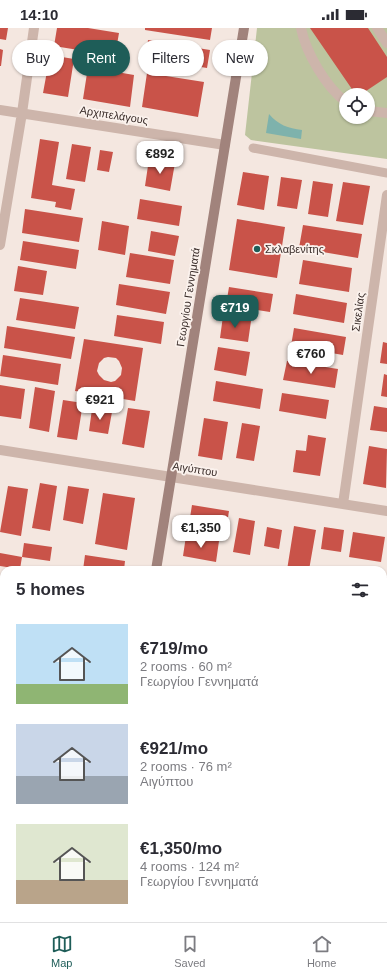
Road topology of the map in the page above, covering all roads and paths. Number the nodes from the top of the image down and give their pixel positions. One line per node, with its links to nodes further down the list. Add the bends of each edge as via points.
1 (34, 28): 9 (street)
2 (244, 28): 11 (main road, Γεωργίου Γεννηματά)
3 (301, 28): 6 (street, via 317,66)
4 (377, 28): 5 (street)
5 (387, 43)
6 (339, 95)
7 (0, 110): 9 (street, Αρχιπελάγους)
8 (375, 112): 10 (street)
9 (22, 113): 11 (street, Αρχιπελάγους); 15 (street)
10 (387, 113)
11 (225, 144): 17 (main road, Γεωργίου Γεννηματά)
12 (252, 148): 13 (lane)
13 (387, 173)
14 (387, 195): 18 (street, Σικελίας)
15 (0, 245)
16 (0, 450): 17 (street, Αιγύπτου)
17 (171, 477): 18 (street, Αιγύπτου); 20 (main road, Γεωργίου Γεννηματά)
18 (343, 504): 19 (street, Αιγύπτου)
19 (387, 511)
20 (157, 566)

